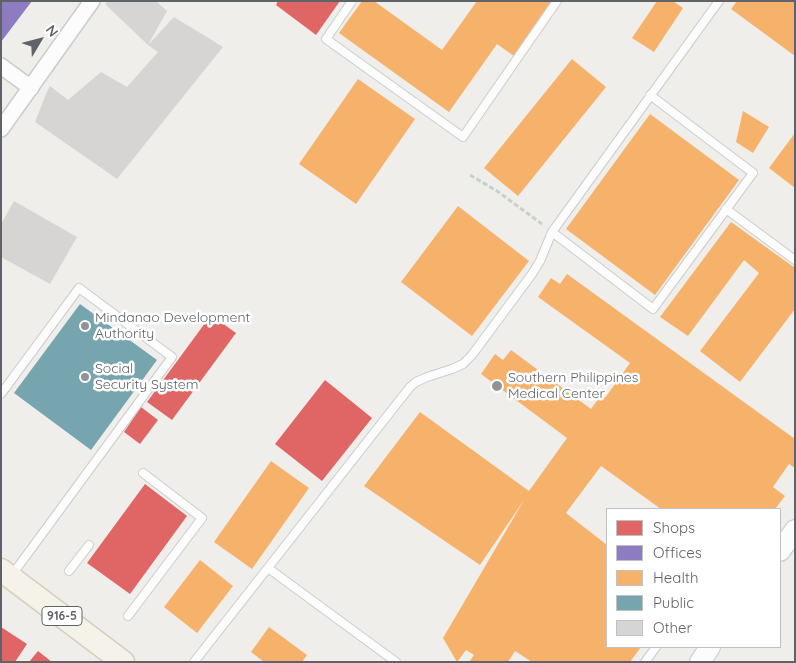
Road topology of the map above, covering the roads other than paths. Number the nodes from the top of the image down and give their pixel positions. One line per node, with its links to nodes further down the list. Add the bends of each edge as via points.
1 (92, 1): 6 (street)
2 (352, 1): 3 (lane, via 326,39 463,137)
3 (557, 1)
4 (719, 1): 7 (lane)
5 (1, 66): 6 (street)
6 (30, 88): 8 (street)
7 (650, 96): 9 (lane, via 753,173); 10 (lane)
8 (1, 129)
9 (726, 209): 10 (lane, via 653,309); 11 (lane)
10 (552, 232): 17 (lane, via 540,262 472,355 462,364 410,387)
11 (795, 260)
12 (1, 394): 19 (lane, via 79,288 172,357)
13 (143, 473): 20 (lane, via 202,518)
14 (795, 530): 16 (main road)
15 (89, 546): 18 (lane)
16 (781, 550)
17 (268, 568): 24 (lane); 25 (lane)
18 (69, 571)
19 (6, 574): 23 (main road, 916-5)
20 (128, 616)
21 (655, 648): 26 (lane)
22 (709, 648): 27 (main road)
23 (110, 656)
24 (194, 662)
25 (396, 662)
26 (645, 662)
27 (700, 662)

